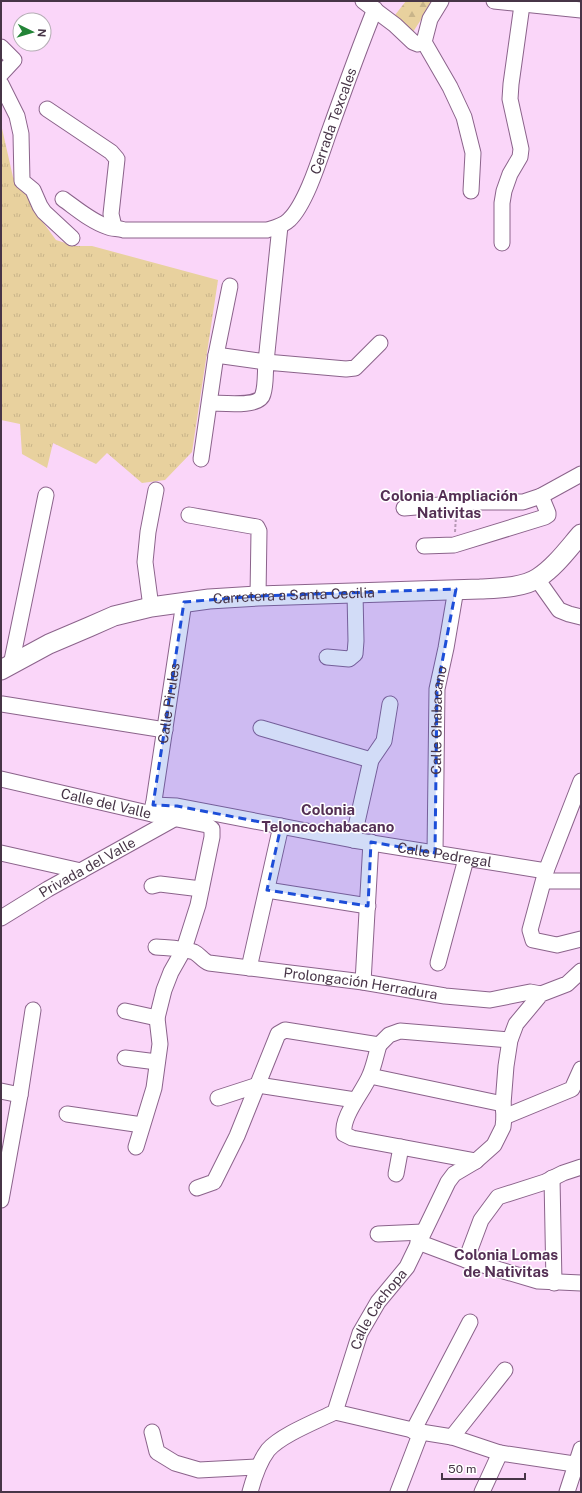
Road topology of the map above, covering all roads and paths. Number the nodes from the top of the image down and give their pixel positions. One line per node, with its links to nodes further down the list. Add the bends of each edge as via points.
1 (441, 1): 6 (street, via 430,19)
2 (494, 1): 4 (street)
3 (369, 5): 6 (street, via 413,42); 13 (street, Cerrada Texcales, via 360,44 315,172 289,221)
4 (522, 5): 5 (street); 16 (street, via 510,99 521,149 520,157 504,191)
5 (581, 10)
6 (424, 42): 11 (street, via 450,87 464,118 473,153)
7 (1, 47): 8 (street, via 14,60)
8 (1, 74)
9 (1, 84): 15 (street, via 17,116 22,134 22,181 34,190 44,212)
10 (47, 109): 14 (street, via 111,152 117,159 112,214)
11 (471, 191)
12 (63, 199): 14 (street, via 95,221 109,228)
13 (280, 226): 14 (street, via 267,230 124,230); 20 (street)
14 (114, 227)
15 (72, 238)
16 (502, 243)
17 (230, 286): 19 (street)
18 (380, 343): 20 (street, via 355,368 346,370)
19 (216, 355): 20 (street); 21 (street)
20 (266, 362): 21 (street, via 263,395 260,400 249,404)
21 (210, 403): 22 (street)
22 (201, 459)
23 (581, 474): 26 (street)
24 (156, 490): 38 (street, via 145,562)
25 (46, 496): 41 (street)
26 (541, 496): 27 (street, via 523,502); 31 (street, via 548,515)
27 (457, 503): 28 (street); 31 (path)
28 (404, 508)
29 (189, 515): 36 (street, via 257,527)
30 (581, 534): 33 (main road, Carretera a Santa Cecilia)
31 (454, 545): 32 (street)
32 (424, 546)
33 (537, 579): 34 (main road, Carretera a Santa Cecilia, via 516,586); 39 (street, via 559,610)
34 (456, 589): 35 (main road, Carretera a Santa Cecilia); 55 (street, Calle Chabacano, via 437,689)
35 (355, 593): 36 (main road, Carretera a Santa Cecilia); 40 (street, via 355,654 348,659)
36 (258, 596): 37 (main road, Carretera a Santa Cecilia)
37 (184, 602): 38 (main road, Carretera a Santa Cecilia); 45 (street, Calle Pirules)
38 (151, 607): 41 (main road, Carretera a Santa Cecilia, via 114,616 49,644)
39 (581, 617)
40 (327, 657)
41 (6, 668)
42 (2, 704): 45 (street)
43 (390, 704): 46 (street, via 384,741)
44 (261, 728): 46 (street)
45 (166, 730): 49 (street, Calle Pirules)
46 (371, 760): 52 (street)
47 (1, 779): 49 (street, Calle del Valle)
48 (581, 781): 58 (street)
49 (153, 810): 50 (street, Calle del Valle); 51 (street, Calle Pedregal, via 177,806)
50 (174, 818): 57 (street, Privada del Valle); 61 (street, Calle del Valle, via 207,825 212,829)
51 (280, 826): 52 (street, Calle Pedregal); 62 (street)
52 (353, 840): 53 (street, Calle Pedregal)
53 (372, 842): 55 (street, Calle Pedregal); 63 (street)
54 (1, 853): 57 (street)
55 (435, 853): 56 (street, Calle Pedregal)
56 (466, 859): 58 (street, Calle Pedregal); 68 (street)
57 (81, 871): 64 (street, Privada del Valle)
58 (545, 876): 59 (street, Calle Pedregal); 65 (street, via 530,930 533,940 557,945)
59 (581, 881)
60 (152, 886): 61 (street, via 160,884)
61 (201, 889): 67 (street)
62 (267, 890): 63 (street); 69 (street)
63 (368, 906): 71 (street)
64 (1, 918)
65 (581, 939)
66 (156, 946): 67 (street)
67 (184, 949): 69 (street, Prolongación Herradura, via 196,953 205,962); 75 (street, via 171,972)
68 (438, 963)
69 (249, 968): 71 (street, Prolongación Herradura)
70 (581, 970): 72 (street, via 567,984)
71 (364, 982): 72 (street, Prolongación Herradura, via 445,996 490,1000 530,992)
72 (541, 994): 76 (street, Calle Cachopa, via 516,1024)
73 (33, 1010): 84 (street)
74 (125, 1011): 75 (street)
75 (157, 1018): 79 (street, via 160,1044)
76 (510, 1040): 77 (street, via 400,1031 389,1035); 87 (street, Calle Cachopa)
77 (379, 1046): 81 (street); 82 (street, via 284,1030 278,1034)
78 (125, 1058): 79 (street)
79 (157, 1062): 89 (street, via 154,1088)
80 (581, 1069): 87 (street, via 572,1089)
81 (370, 1076): 86 (street); 87 (street)
82 (258, 1085): 85 (street); 86 (street); 97 (street, via 214,1182)
83 (1, 1092): 84 (street)
84 (20, 1095): 98 (street)
85 (218, 1098)
86 (355, 1100): 91 (street, via 343,1129 344,1134 352,1138)
87 (503, 1111): 92 (street, Calle Cachopa, via 503,1127 494,1145)
88 (67, 1114): 89 (street)
89 (142, 1125): 90 (street)
90 (136, 1146)
91 (401, 1147): 92 (street); 94 (street)
92 (476, 1161): 100 (street, Calle Cachopa, via 454,1174 448,1182)
93 (581, 1168): 95 (street)
94 (396, 1174)
95 (557, 1176): 96 (street); 101 (street, via 498,1197 481,1220); 102 (street)
96 (581, 1179)
97 (197, 1188)
98 (1, 1200)
99 (378, 1234): 100 (street)
100 (421, 1237): 101 (street); 106 (street, Calle Cachopa, via 407,1267 378,1302 360,1333)
101 (466, 1260): 102 (street, via 538,1281)
102 (554, 1283): 103 (street)
103 (581, 1283)
104 (470, 1322): 108 (street)
105 (505, 1370): 109 (street)
106 (335, 1412): 108 (street); 113 (street, via 281,1439 269,1450)
107 (152, 1432): 113 (street, via 157,1452 175,1463 199,1470)
108 (417, 1432): 109 (street); 115 (street)
109 (452, 1437): 111 (street)
110 (581, 1449): 112 (street)
111 (500, 1453): 112 (street); 116 (street)
112 (578, 1464): 117 (street)
113 (258, 1468): 114 (street)
114 (250, 1492)
115 (398, 1492)
116 (482, 1492)
117 (567, 1492)

